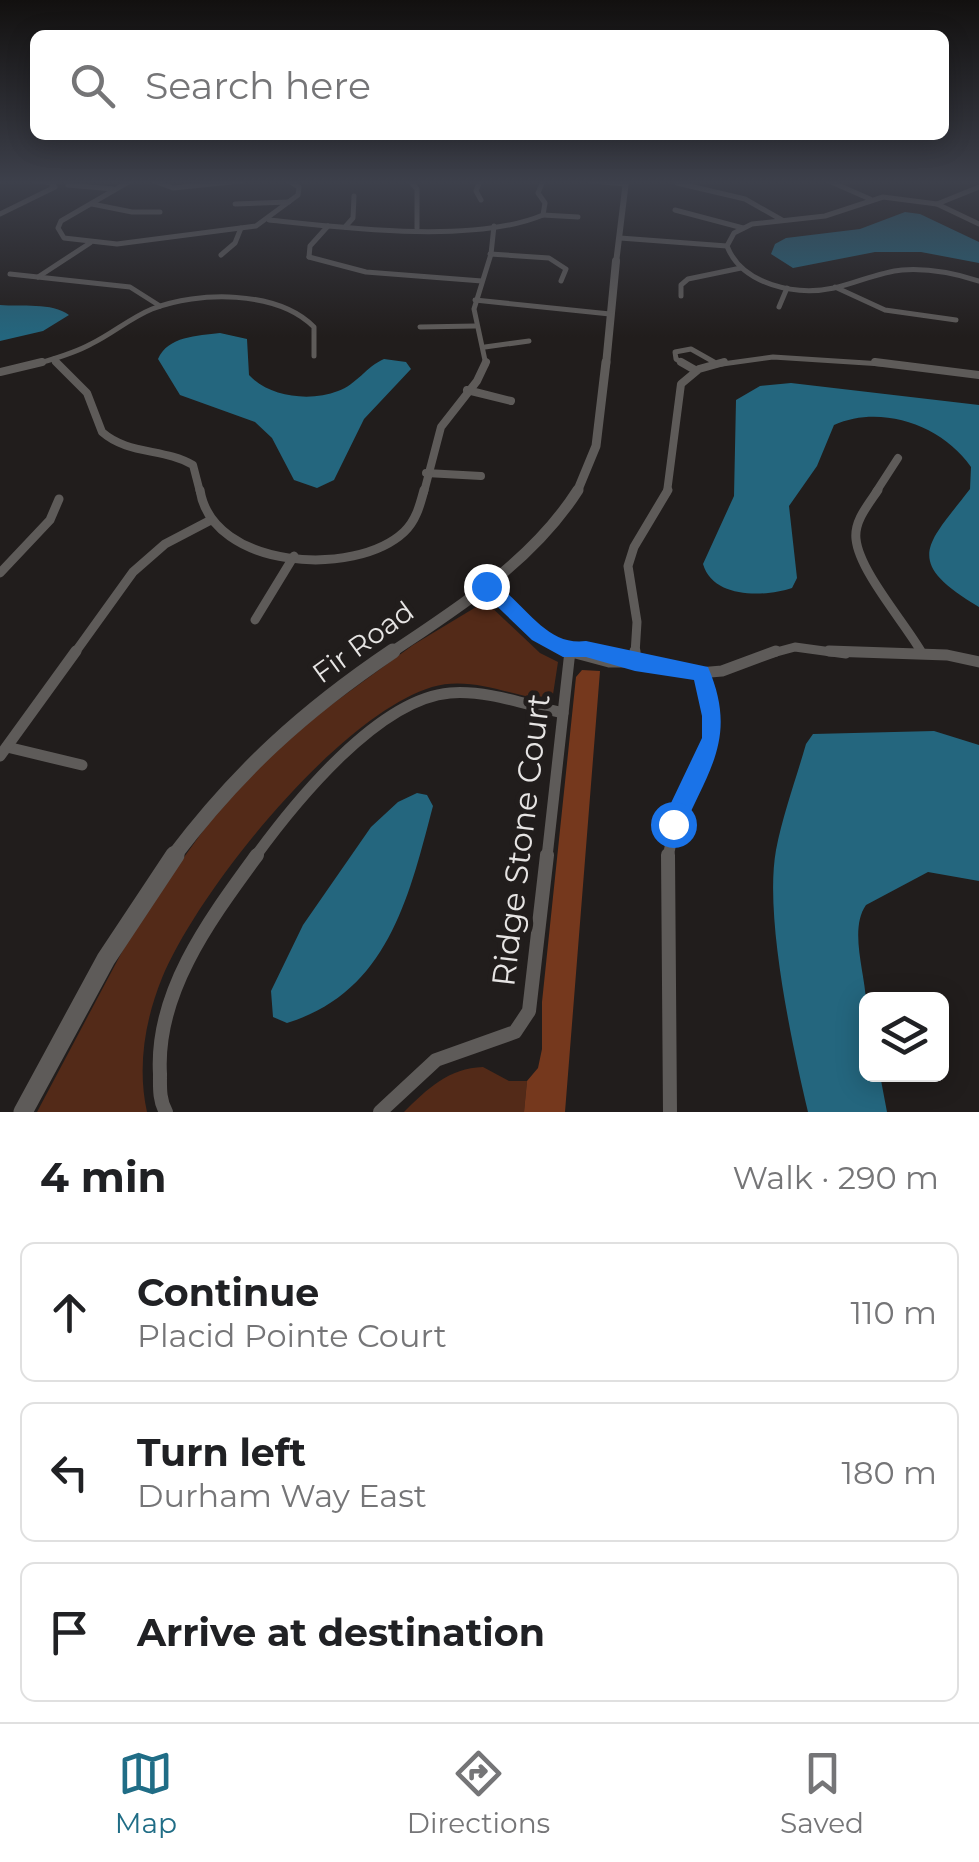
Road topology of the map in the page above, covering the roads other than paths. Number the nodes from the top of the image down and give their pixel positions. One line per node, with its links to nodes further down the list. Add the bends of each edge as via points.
1 (61, 233): 8 (street); 10 (street)
2 (211, 233): 10 (street, via 150,243)
3 (239, 233): 13 (street)
4 (322, 233): 14 (street)
5 (494, 233): 12 (street)
6 (621, 233): 9 (street, Fir Road)
7 (735, 233): 11 (street)
8 (48, 236)
9 (620, 240): 11 (street); 28 (street, Fir Road)
10 (90, 242): 18 (street)
11 (726, 246): 16 (street)
12 (490, 254): 19 (street); 20 (street, via 559,259 566,269)
13 (221, 255)
14 (308, 257): 15 (street); 19 (street, via 370,271)
15 (300, 260)
16 (741, 268): 22 (street); 24 (street, via 688,279)
17 (10, 274): 18 (street)
18 (38, 278): 26 (street, via 130,288)
19 (482, 281): 25 (street)
20 (560, 281)
21 (979, 281): 23 (street, via 904,270)
22 (788, 288): 23 (street); 27 (street)
23 (836, 288): 29 (street, via 886,310)
24 (681, 296)
25 (475, 300): 28 (street); 30 (street)
26 (160, 306): 34 (street, via 206,299 284,306 308,318); 35 (street)
27 (779, 308)
28 (610, 312): 51 (street, Fir Road, via 595,448 582,484 556,524)
29 (956, 320)
30 (475, 326): 31 (street); 33 (street)
31 (420, 327)
32 (529, 341): 33 (street)
33 (485, 348): 40 (street, via 485,368)
34 (314, 356)
35 (54, 359): 38 (street); 42 (street, via 88,393)
36 (714, 362): 37 (street); 37 (street, via 691,350 675,352); 39 (street, via 784,356)
37 (694, 370): 55 (street, via 678,392 669,488 626,573 636,616)
38 (0, 372)
39 (979, 376)
40 (467, 390): 41 (street); 45 (street, via 440,430)
41 (511, 401)
42 (104, 435): 43 (street); 48 (street, via 193,465)
43 (94, 440)
44 (898, 458): 54 (street, via 859,519 856,539 867,572)
45 (426, 473): 46 (street); 49 (street, via 413,520 389,545 342,561)
46 (482, 476)
47 (59, 499): 50 (street, via 50,520)
48 (209, 521): 49 (street, via 233,539); 59 (street, via 165,544 134,572)
49 (294, 556): 52 (street)
50 (0, 573)
51 (486, 586): 53 (street, via 539,635); 61 (street, Fir Road, via 286,728 213,801 102,963)
52 (255, 620)
53 (570, 651): 55 (street, via 585,662); 58 (street, Ridge Stone Court)
54 (922, 653): 56 (street); 57 (street, via 799,647)
55 (635, 662): 57 (street)
56 (979, 662)
57 (702, 673): 64 (street, via 712,739 679,804 668,854)
58 (563, 712): 62 (street, via 465,692 417,700 303,794 235,883 186,964 160,1033); 63 (street, Ridge Stone Court, via 529,1011 515,1032 436,1060)
59 (4, 752): 60 (street)
60 (82, 765)
61 (24, 1112)
62 (166, 1112)
63 (380, 1112)
64 (670, 1112)

